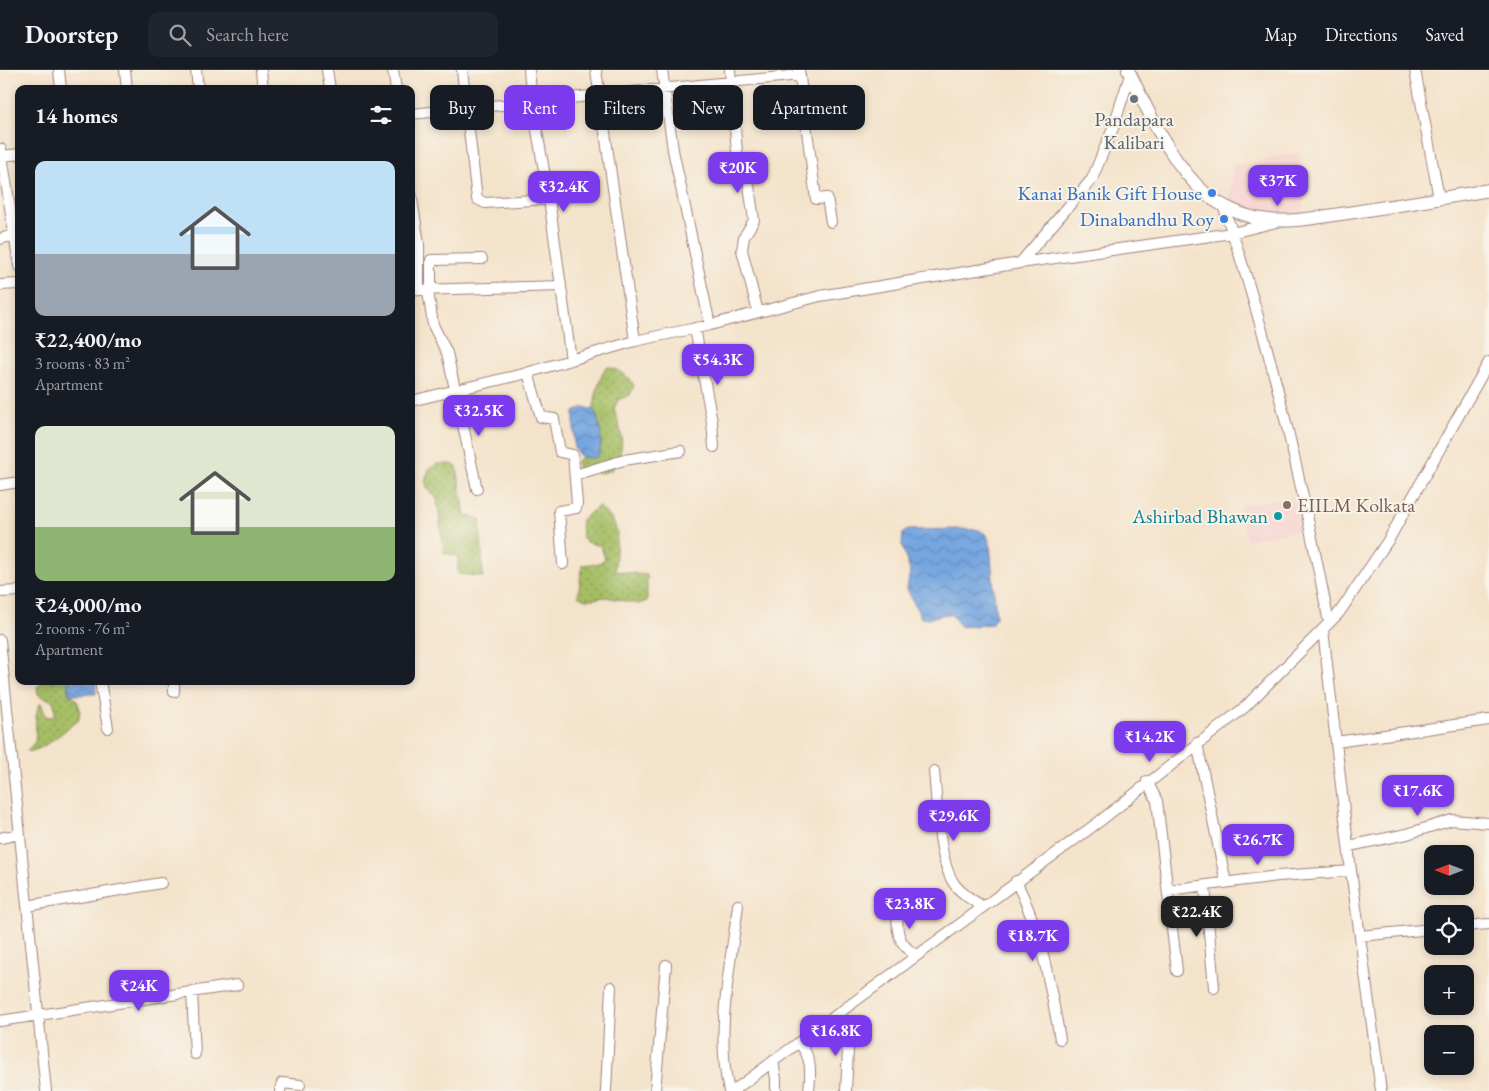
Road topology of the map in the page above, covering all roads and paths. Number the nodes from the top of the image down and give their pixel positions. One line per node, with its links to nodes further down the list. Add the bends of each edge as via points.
1 (59, 70): 16 (street)
2 (124, 70): 17 (street)
3 (196, 70): 18 (street)
4 (261, 70): 19 (street)
5 (327, 70): 20 (street)
6 (393, 70): 21 (street)
7 (462, 70): 22 (street)
8 (528, 70): 23 (street)
9 (596, 70): 24 (street)
10 (662, 70): 25 (street)
11 (730, 70): 15 (street)
12 (1415, 70): 34 (street)
13 (1129, 72): 36 (main road, via 1173,153 1206,194); 45 (street, via 1114,128 1092,179)
14 (799, 73): 15 (street); 39 (street, via 816,199 827,198)
15 (731, 81): 25 (street); 50 (street, via 737,152 748,179 754,220 744,237 742,250)
16 (61, 85)
17 (126, 85)
18 (198, 85)
19 (263, 85)
20 (329, 85)
21 (395, 85)
22 (464, 85)
23 (530, 85)
24 (598, 85)
25 (664, 87): 51 (street, via 673,150)
26 (430, 112): 27 (street)
27 (415, 114)
28 (469, 130): 35 (street, via 477,199 485,203)
29 (537, 130): 35 (street)
30 (604, 130): 53 (street)
31 (1, 149): 32 (street); 41 (street)
32 (15, 153)
33 (1489, 190): 34 (main road)
34 (1439, 198): 38 (main road)
35 (549, 199): 48 (street)
36 (1223, 205): 38 (main road, via 1260,219); 40 (street)
37 (415, 216): 49 (street, via 420,244 418,289)
38 (1281, 221): 40 (street)
39 (831, 222)
40 (1232, 233): 45 (street); 68 (street, via 1284,416 1318,559)
41 (13, 235): 42 (street); 43 (street)
42 (0, 239)
43 (15, 245)
44 (482, 259): 49 (street, via 431,260)
45 (1020, 263): 50 (street, via 820,296)
46 (15, 284): 47 (street)
47 (0, 285)
48 (561, 286): 49 (street); 54 (street)
49 (430, 291): 57 (street, via 433,326 446,351)
50 (758, 312): 51 (street)
51 (710, 325): 52 (street)
52 (695, 328): 53 (street); 59 (street)
53 (635, 341): 54 (street)
54 (571, 360): 56 (street)
55 (1489, 362): 68 (street, via 1389,539 1339,613)
56 (528, 373): 57 (street); 61 (street, via 539,414 542,418 554,419 559,450 561,454 573,455)
57 (455, 392): 58 (street); 64 (street)
58 (415, 401)
59 (714, 447)
60 (681, 451): 61 (street, via 624,460)
61 (575, 475): 65 (street, via 577,506 559,511)
62 (15, 483): 63 (street)
63 (0, 485)
64 (476, 488)
65 (563, 564)
66 (15, 591): 67 (street)
67 (0, 592)
68 (1326, 626): 73 (street); 74 (street, via 1245,707)
69 (0, 640): 78 (street)
70 (101, 685): 72 (street)
71 (1489, 720): 73 (street)
72 (108, 728)
73 (1336, 742): 80 (street)
74 (1198, 743): 76 (street); 84 (street)
75 (935, 774): 89 (street, via 948,873 964,895)
76 (1147, 781): 82 (street, via 1100,821); 86 (street, via 1157,802)
77 (1489, 823): 80 (street, via 1452,820 1407,834)
78 (20, 834): 79 (street); 88 (street)
79 (0, 838)
80 (1349, 846): 81 (street)
81 (1351, 870): 84 (street); 94 (street)
82 (1016, 881): 89 (street); 105 (street, via 1037,928)
83 (161, 883): 88 (street)
84 (1226, 883): 85 (street)
85 (1206, 886): 86 (street); 100 (street)
86 (1168, 890): 97 (street)
87 (738, 905): 114 (street, via 724,1035)
88 (27, 906): 102 (street)
89 (982, 906): 95 (street)
90 (899, 908): 95 (street, via 899,938 904,947)
91 (1489, 924): 92 (street)
92 (1474, 925)
93 (1424, 930): 94 (street)
94 (1360, 936): 119 (street)
95 (916, 955): 104 (street)
96 (666, 965): 113 (street)
97 (1177, 971)
98 (236, 985): 101 (street)
99 (611, 987): 112 (street)
100 (1214, 988)
101 (192, 991): 102 (street); 107 (street)
102 (38, 1016): 103 (street); 110 (street)
103 (0, 1021)
104 (822, 1025): 106 (street); 118 (street, via 848,1050)
105 (1060, 1039)
106 (799, 1042): 108 (street); 117 (street, via 811,1064)
107 (195, 1054)
108 (773, 1061): 115 (street); 116 (street)
109 (300, 1085): 111 (street, via 282,1083)
110 (46, 1091)
111 (280, 1091)
112 (606, 1091)
113 (655, 1091)
114 (729, 1091)
115 (733, 1091)
116 (776, 1091)
117 (809, 1091)
118 (846, 1091)
119 (1381, 1091)

